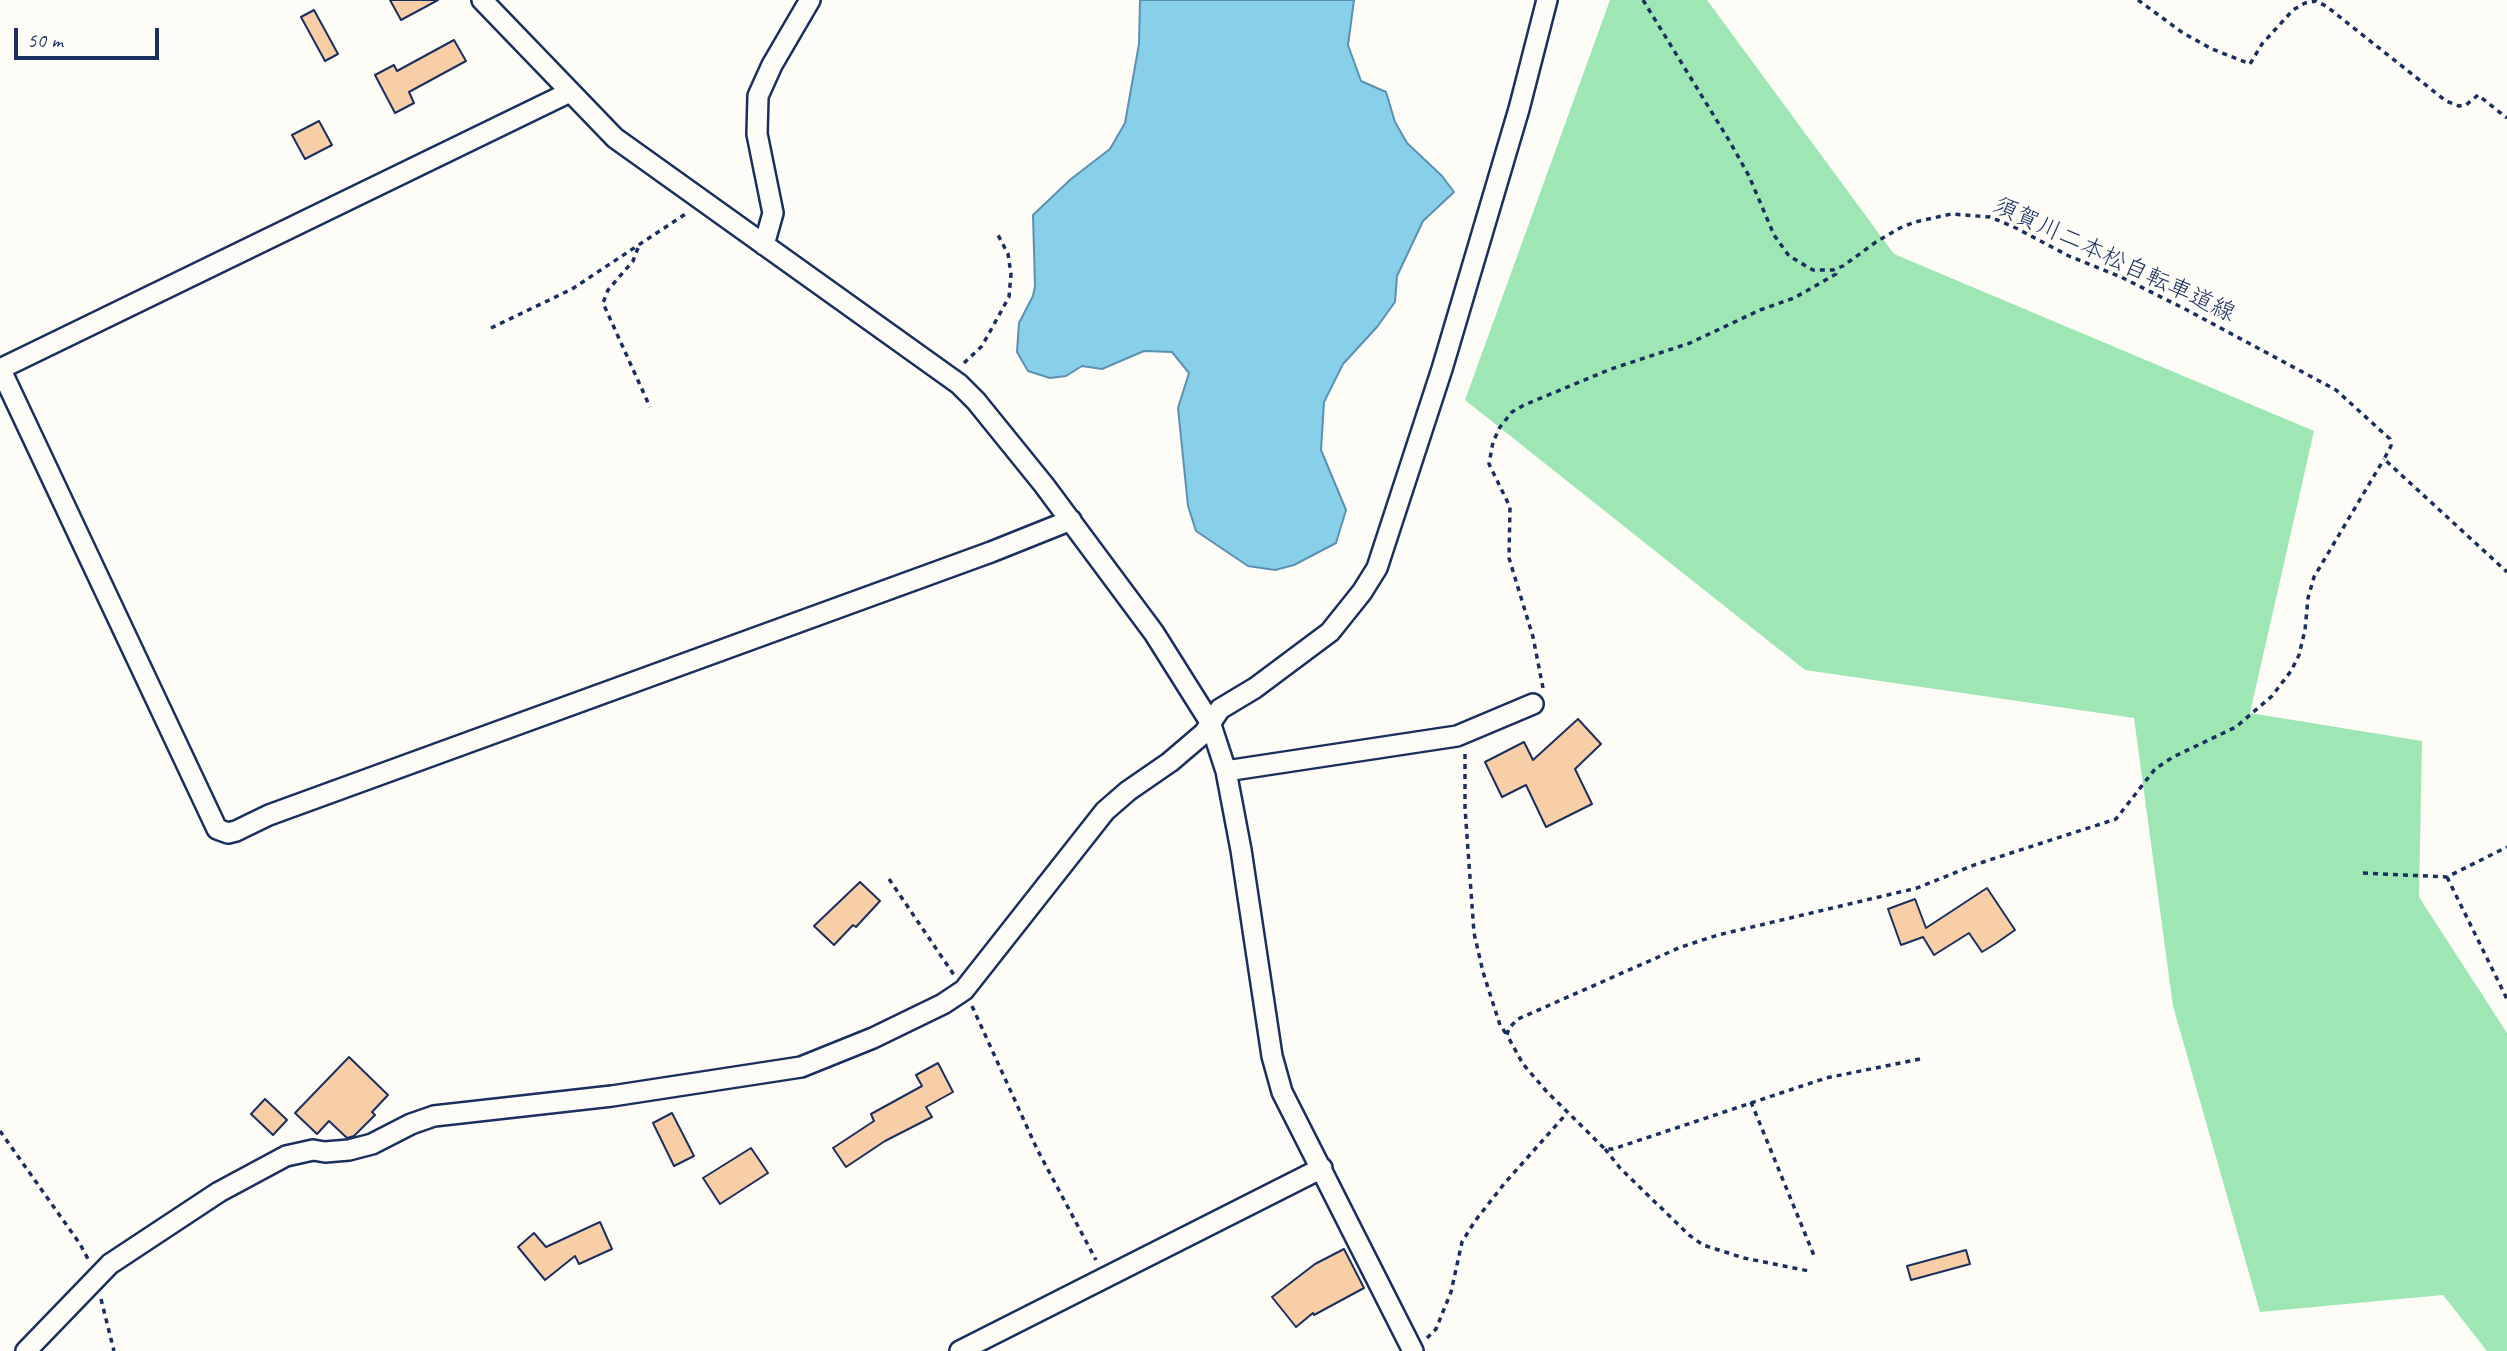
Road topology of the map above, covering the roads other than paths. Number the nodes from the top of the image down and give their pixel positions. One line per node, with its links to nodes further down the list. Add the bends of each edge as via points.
1 (482, 0): 4 (street)
2 (810, 0): 5 (street, via 758,96 757,134 773,213)
3 (1547, 0): 9 (street, via 1442,369 1377,568 1330,632 1220,709)
4 (570, 92): 5 (street, via 615,138); 6 (street)
5 (764, 244): 7 (street, via 949,376 976,401)
6 (0, 369): 7 (street, via 216,829 228,833)
7 (1071, 520): 9 (street, via 1175,664)
8 (1533, 704): 10 (street, via 1464,734)
9 (1210, 722): 10 (street); 12 (street, via 1194,742 1105,811 964,990 943,1004 801,1067 612,1096 434,1116 372,1144 286,1156 219,1192 110,1264)
10 (1226, 771): 11 (street, via 1275,1071)
11 (1322, 1168): 13 (street); 14 (street)
12 (26, 1351)
13 (960, 1351)
14 (1413, 1351)

